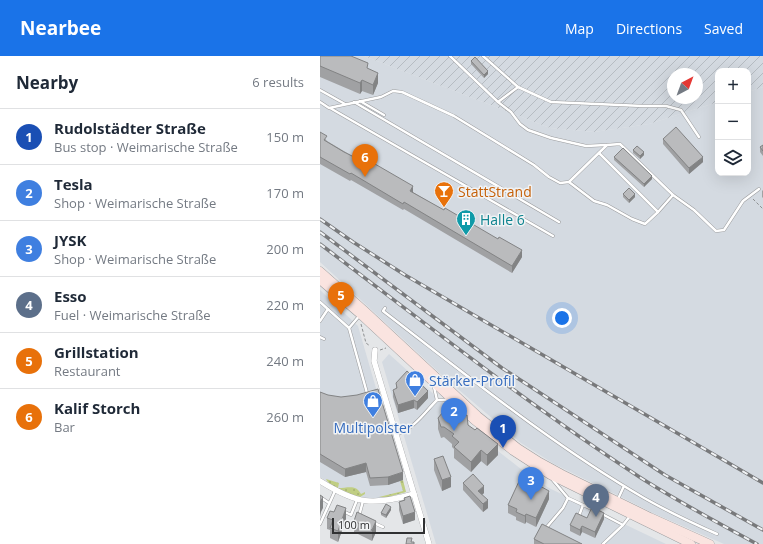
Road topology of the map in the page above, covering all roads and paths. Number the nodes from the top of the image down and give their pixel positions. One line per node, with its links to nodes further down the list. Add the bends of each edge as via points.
1 (450, 56): 8 (lane)
2 (483, 56): 3 (lane)
3 (518, 87): 8 (lane); 12 (lane, via 551,102 666,106 681,110)
4 (320, 90): 9 (lane)
5 (360, 101): 7 (lane); 11 (lane); 15 (lane, via 381,97 392,91 402,92 454,116 554,180 560,183)
6 (320, 102): 10 (lane)
7 (354, 102): 9 (lane); 21 (lane)
8 (498, 102): 13 (lane, via 528,130 586,146)
9 (345, 104): 10 (lane)
10 (329, 108): 22 (lane)
11 (384, 115)
12 (700, 137)
13 (606, 145): 14 (lane); 17 (lane, via 620,144)
14 (599, 153): 15 (lane); 20 (lane)
15 (569, 182): 20 (lane, via 594,201 607,204 645,224)
16 (759, 188): 18 (lane)
17 (673, 195): 18 (lane, via 716,231 724,230 743,200); 20 (lane)
18 (750, 195): 19 (path)
19 (763, 209)
20 (658, 212)
21 (559, 222)
22 (553, 236)
23 (320, 271): 49 (main road, via 503,437 540,462)
24 (320, 280): 28 (main road)
25 (320, 302): 27 (lane)
26 (385, 308): 43 (lane, via 383,311 535,426)
27 (328, 310): 29 (lane); 31 (lane)
28 (361, 315): 31 (lane); 36 (main road)
29 (320, 321)
30 (360, 324): 35 (path, via 366,343)
31 (349, 328): 37 (lane)
32 (320, 337): 33 (lane)
33 (324, 339)
34 (389, 346): 35 (path, via 386,349)
35 (375, 350): 40 (street, via 374,361)
36 (433, 382): 38 (lane); 39 (main road)
37 (367, 393)
38 (437, 400): 39 (lane); 40 (lane, via 421,418 403,432)
39 (453, 400): 41 (main road, via 500,441)
40 (396, 434): 45 (street)
41 (550, 475): 47 (lane); 53 (main road)
42 (320, 481): 44 (street)
43 (624, 486): 49 (lane); 61 (lane, via 670,512)
44 (335, 490): 48 (street); 50 (lane)
45 (414, 494): 48 (street, via 391,500); 62 (street)
46 (320, 497): 50 (lane)
47 (568, 498): 51 (lane); 60 (lane, via 563,508 544,529)
48 (360, 500): 52 (lane, via 351,515); 55 (lane, via 358,517)
49 (617, 501): 65 (main road)
50 (329, 503): 57 (lane)
51 (583, 505): 54 (lane); 58 (lane)
52 (340, 509)
53 (631, 514): 58 (lane); 64 (main road)
54 (578, 517)
55 (366, 519)
56 (372, 522): 59 (lane)
57 (320, 524)
58 (623, 524): 63 (lane)
59 (383, 527)
60 (550, 532)
61 (717, 534)
62 (429, 544)
63 (603, 544)
64 (691, 544)
65 (710, 544)

